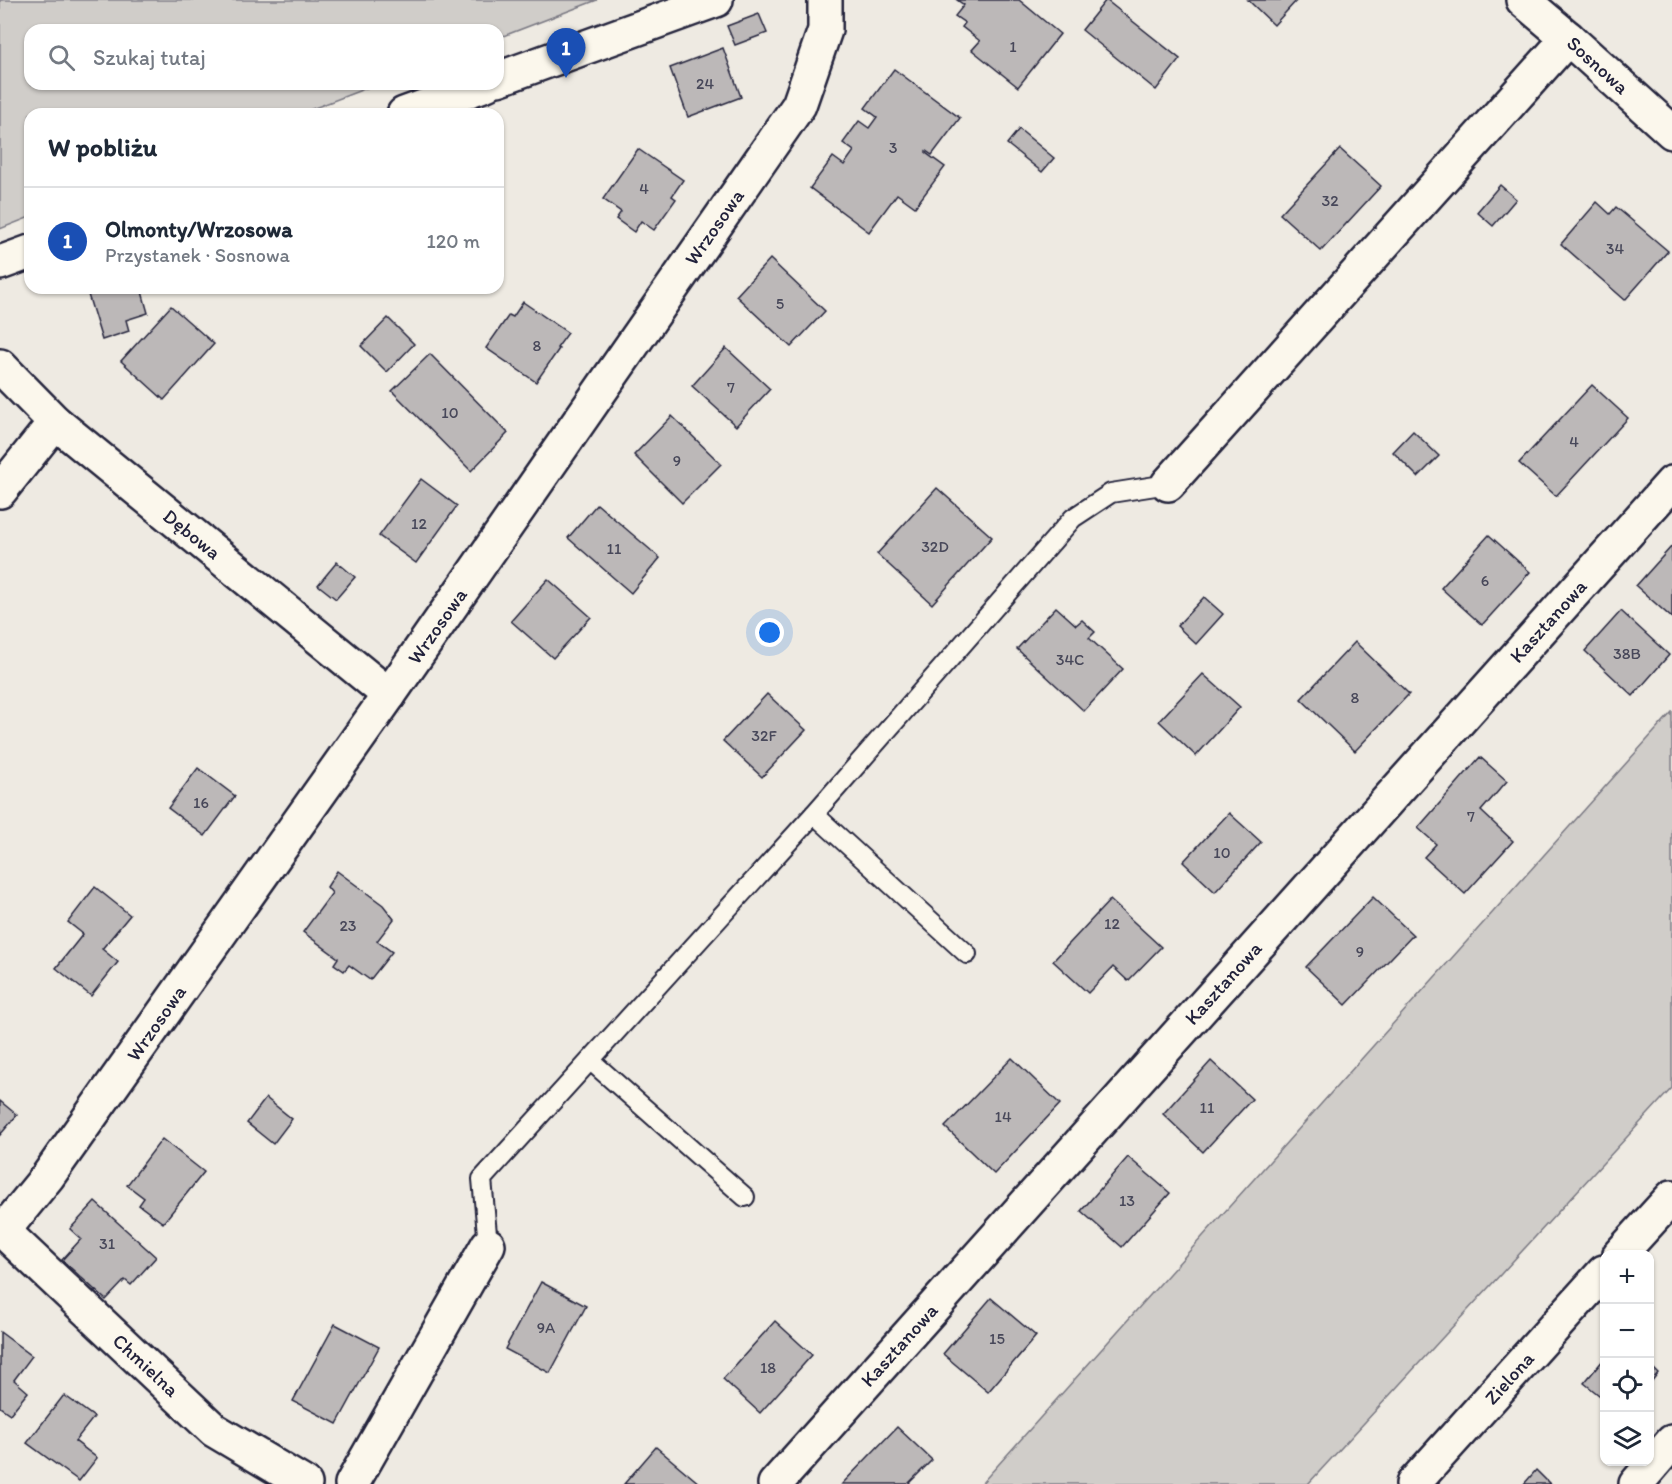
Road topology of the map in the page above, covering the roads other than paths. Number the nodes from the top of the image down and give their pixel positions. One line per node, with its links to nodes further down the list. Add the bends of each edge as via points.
1 (716, 0): 5 (street)
2 (825, 0): 16 (street, Wrzosowa, via 825,30 799,105)
3 (1522, 0): 4 (street, Sosnowa)
4 (1568, 38): 8 (street, Sosnowa); 14 (street)
5 (504, 78)
6 (470, 90): 7 (street)
7 (420, 108)
8 (1672, 132)
9 (24, 254): 10 (street)
10 (0, 263)
11 (0, 366): 12 (street, Dębowa)
12 (55, 422): 15 (street); 16 (street, Dębowa)
13 (1672, 483): 29 (street, Kasztanowa)
14 (1168, 484): 17 (lane, via 1111,493 1073,519)
15 (0, 491)
16 (389, 696): 22 (street, Wrzosowa, via 48,1176)
17 (814, 814): 18 (lane); 19 (lane)
18 (968, 954)
19 (591, 1061): 20 (lane); 23 (lane, via 482,1179)
20 (745, 1197)
21 (1672, 1197): 24 (street)
22 (1, 1229): 27 (street, Chmielna, via 214,1430)
23 (488, 1245): 28 (street)
24 (1624, 1250)
25 (1600, 1278): 30 (street, Zielona)
26 (1672, 1442): 31 (street)
27 (304, 1484)
28 (352, 1484)
29 (775, 1484)
30 (1413, 1484)
31 (1636, 1484)

